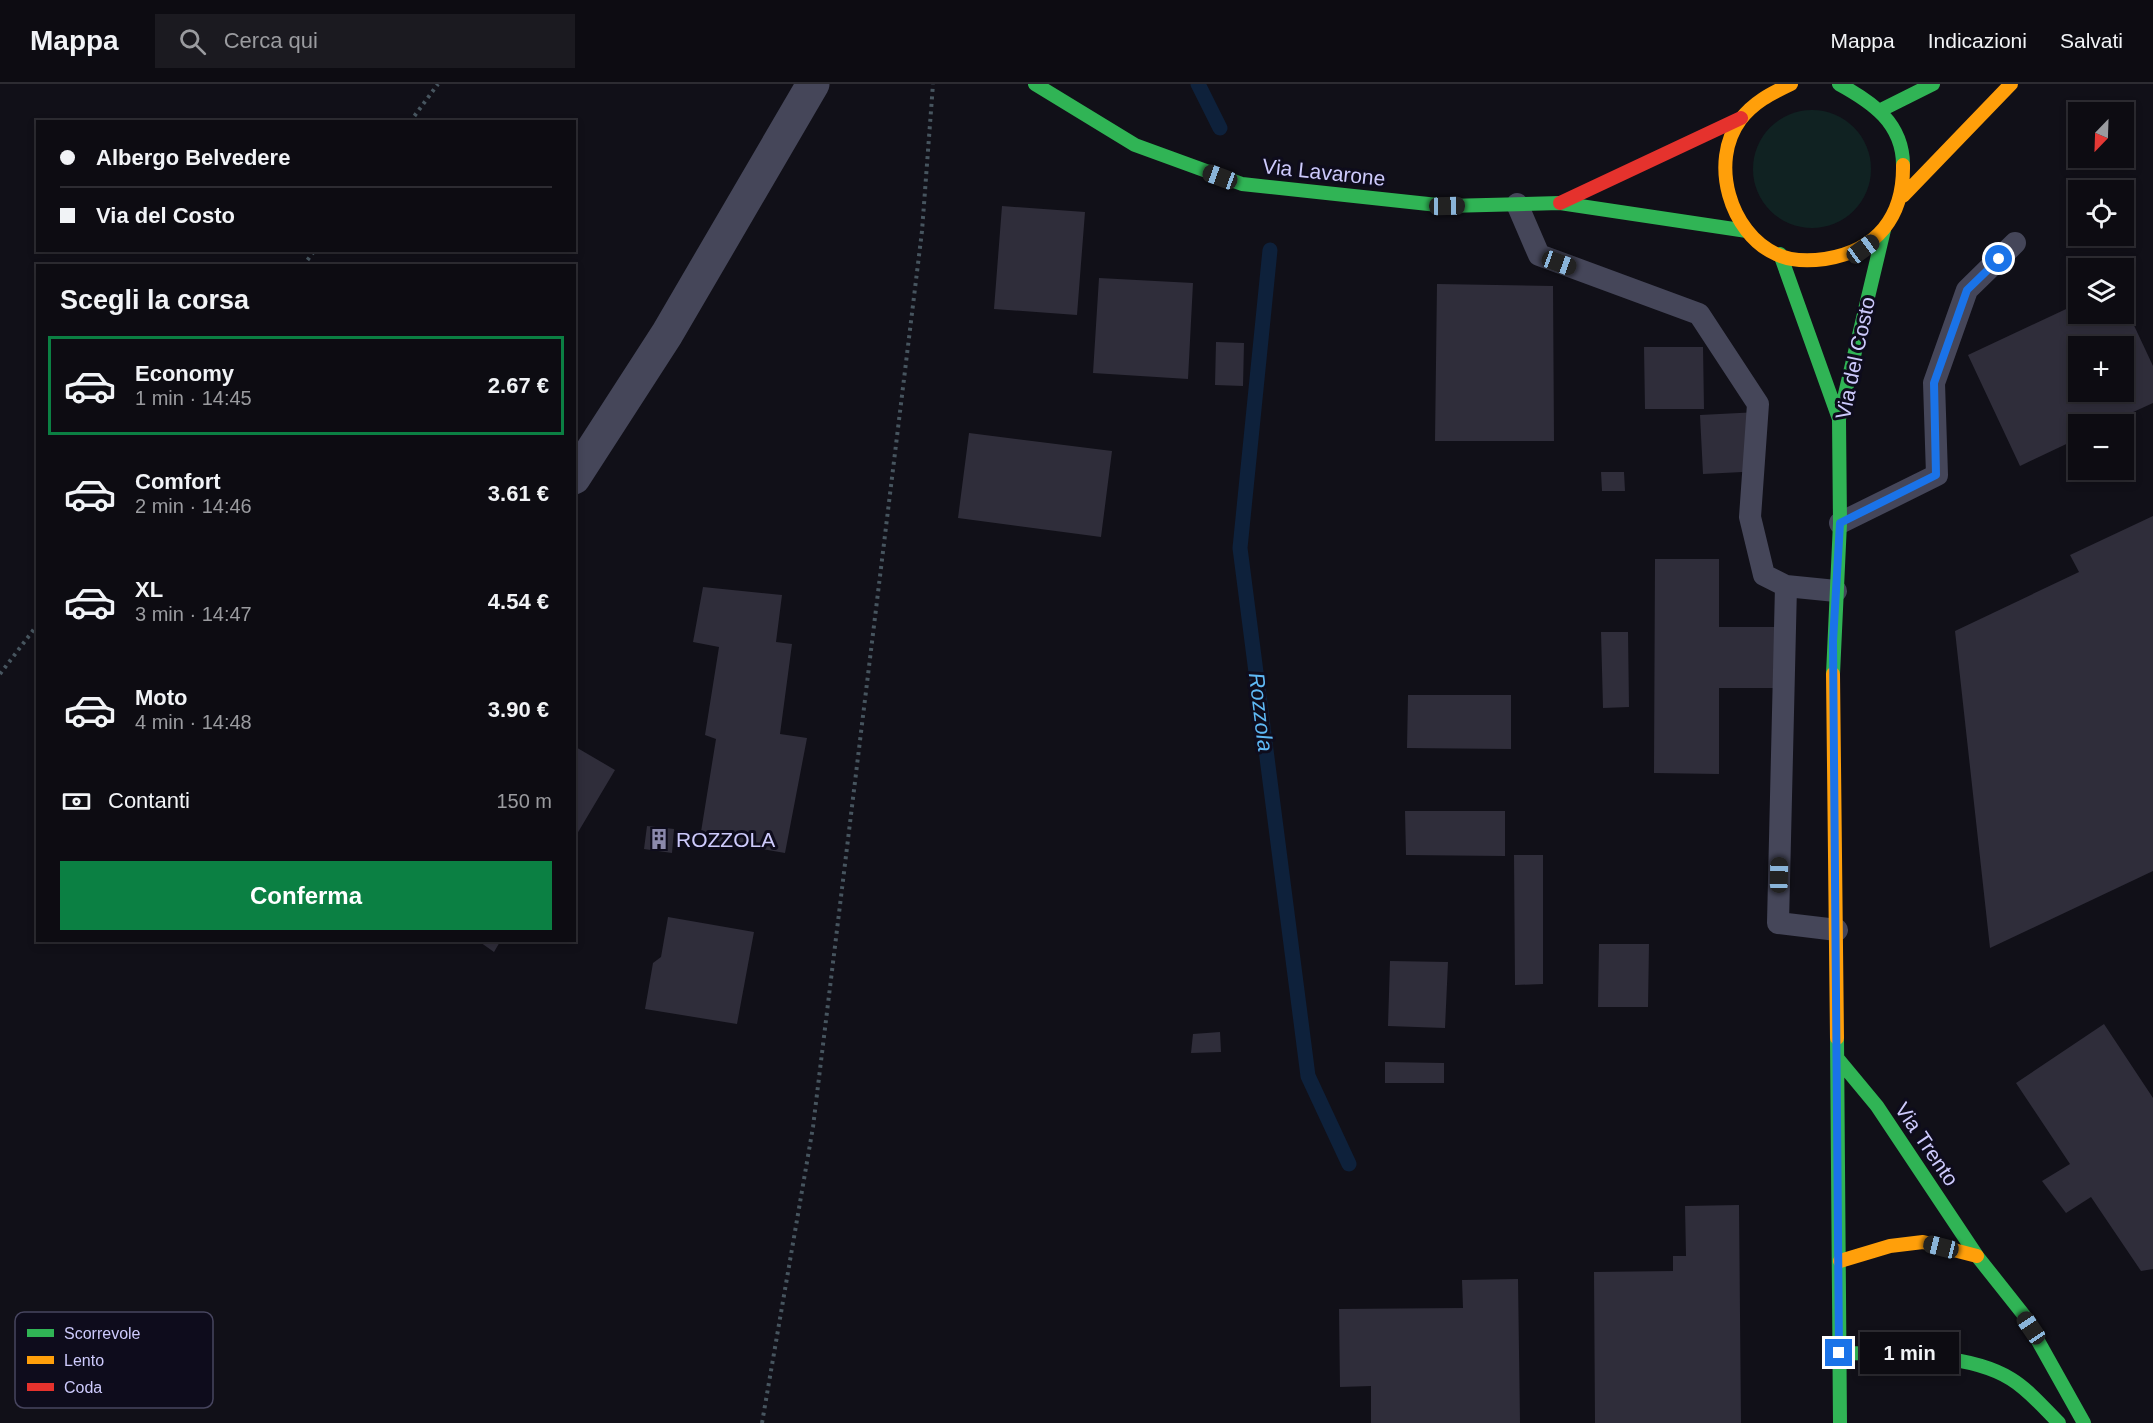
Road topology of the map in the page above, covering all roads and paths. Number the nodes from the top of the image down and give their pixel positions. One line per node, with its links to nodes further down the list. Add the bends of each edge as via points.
1 (438, 84): 10 (path)
2 (813, 84): 19 (street, via 667,334)
3 (933, 84): 30 (path, via 920,242 815,1116)
4 (1035, 84): 13 (main road, Via Lavarone, via 1135,145 1242,184 1447,206)
5 (1791, 84): 9 (main road, via 1764,96)
6 (1933, 84): 8 (main road)
7 (2011, 84): 11 (main road)
8 (1860, 93): 11 (main road, via 1899,135 1904,150)
9 (1741, 118): 12 (main road, Via Lavarone); 15 (main road, via 1728,145 1724,176 1731,206)
10 (412, 120)
11 (1903, 196): 14 (main road)
12 (1560, 203): 13 (main road, Via Lavarone); 15 (main road, Via Lavarone)
13 (1517, 204): 21 (lane, via 1539,255 1699,314 1758,404 1750,517 1764,575)
14 (1884, 230): 17 (main road, via 1863,249 1836,259 1808,262); 18 (main road, Via del Costo)
15 (1747, 231): 17 (main road)
16 (2015, 243): 20 (lane, via 1967,290 1934,383 1936,475)
17 (1780, 254): 18 (main road)
18 (1839, 419): 20 (main road, Via del Costo)
19 (576, 475)
20 (1840, 523): 22 (main road, Via del Costo)
21 (1786, 586): 22 (lane); 25 (lane, via 1778,923)
22 (1836, 591): 25 (main road, Via del Costo, via 1833,641)
23 (36, 627): 24 (path)
24 (0, 674)
25 (1837, 930): 26 (main road, Via del Costo)
26 (1838, 1059): 27 (main road, Via Trento, via 1877,1106); 28 (main road, Via del Costo)
27 (1977, 1256): 28 (main road, via 1923,1242 1890,1246); 33 (main road, Via Trento, via 1995,1274 2055,1364)
28 (1840, 1262): 29 (main road, Via del Costo)
29 (1839, 1353): 31 (main road, Via del Costo); 32 (main road, via 1882,1353 1987,1368 2011,1379)
30 (762, 1423)
31 (1840, 1423)
32 (2059, 1423)
33 (2084, 1423)

